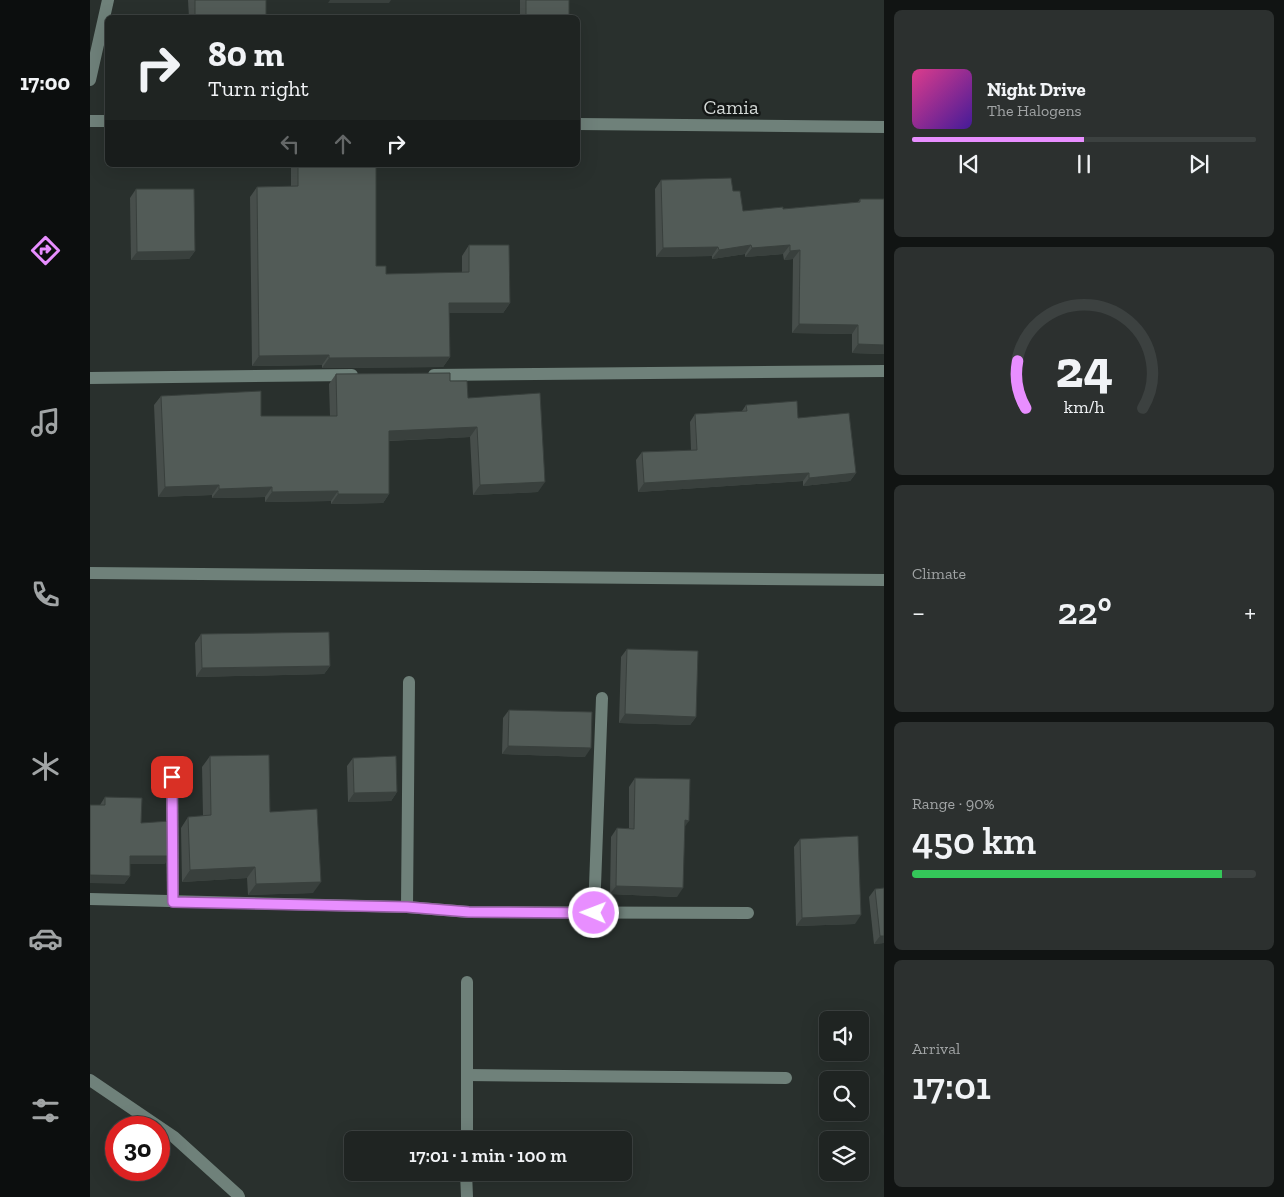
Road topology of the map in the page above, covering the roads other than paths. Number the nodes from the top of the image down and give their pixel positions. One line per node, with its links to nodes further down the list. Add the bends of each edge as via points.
1 (108, 0): 2 (street)
2 (90, 80)
3 (90, 120): 4 (street)
4 (105, 121)
5 (580, 124): 6 (street, Camia)
6 (884, 127)
7 (884, 371): 9 (street)
8 (368, 375): 10 (street)
9 (418, 375)
10 (90, 378)
11 (90, 573): 12 (street)
12 (884, 580)
13 (409, 682): 18 (street)
14 (602, 698): 19 (street)
15 (172, 777): 17 (street)
16 (90, 900): 17 (street)
17 (173, 902): 18 (street)
18 (407, 907): 19 (street, via 469,912)
19 (594, 913): 20 (street)
20 (748, 913)
21 (467, 982): 22 (street)
22 (467, 1075): 23 (street); 25 (street)
23 (786, 1078)
24 (90, 1080): 27 (street, via 174,1137)
25 (466, 1131)
26 (466, 1181): 28 (street)
27 (239, 1197)
28 (467, 1197)

